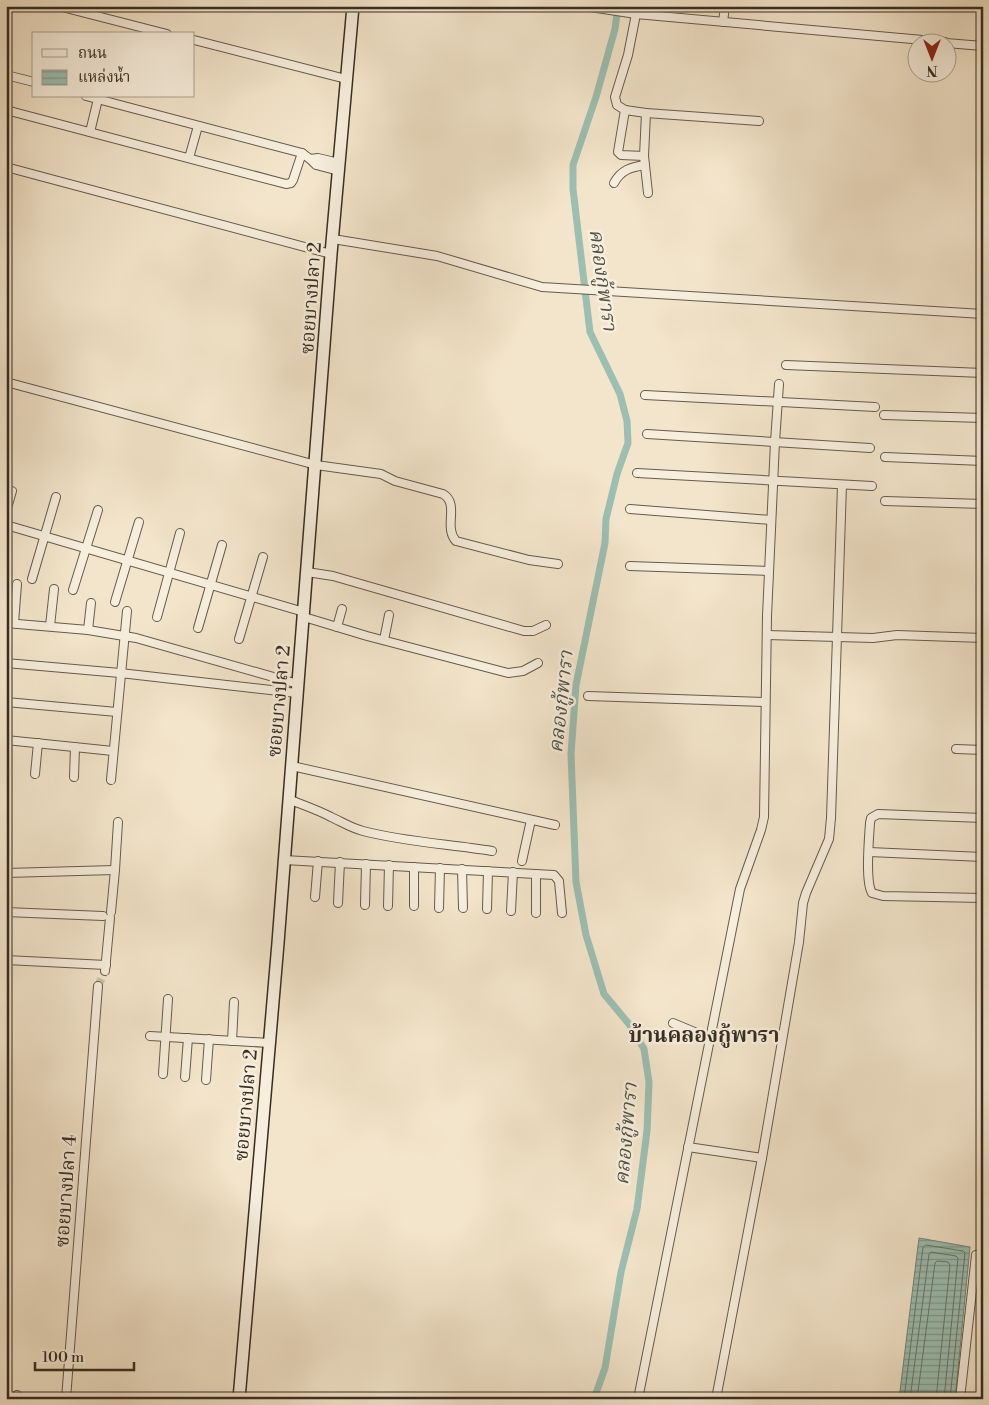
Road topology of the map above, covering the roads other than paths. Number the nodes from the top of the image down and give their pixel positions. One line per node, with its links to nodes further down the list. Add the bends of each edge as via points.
1 (58, 6): 7 (street)
2 (353, 6): 13 (street, ซอยบางปลา 2)
3 (584, 6): 5 (street)
4 (725, 6): 6 (street)
5 (636, 14): 6 (street); 18 (street, via 615,96 617,105)
6 (723, 22): 8 (street)
7 (159, 32)
8 (906, 39)
9 (195, 40): 13 (street)
10 (956, 44): 11 (street)
11 (983, 46)
12 (6, 75): 14 (street)
13 (346, 79): 28 (street, ซอยบางปลา 2)
14 (32, 82)
15 (94, 98): 16 (street)
16 (98, 99): 21 (street); 22 (street)
17 (6, 110): 22 (street)
18 (625, 110): 19 (street); 24 (street, via 618,152 621,155)
19 (646, 113): 20 (street); 24 (street)
20 (759, 121)
21 (198, 126): 23 (street); 25 (street)
22 (90, 132): 25 (street)
23 (302, 153): 25 (street, via 293,180 286,184); 28 (street, via 316,165)
24 (644, 156): 26 (street)
25 (189, 158)
26 (645, 165): 29 (street, via 627,169); 30 (street)
27 (6, 167): 32 (street)
28 (339, 167): 31 (street, ซอยบางปลา 2)
29 (614, 183)
30 (648, 193)
31 (333, 239): 32 (street, ซอยบางปลา 2); 33 (street, via 437,256 542,287)
32 (331, 254): 48 (street, ซอยบางปลา 2)
33 (983, 314)
34 (786, 365): 35 (street)
35 (983, 373)
36 (6, 382): 48 (street)
37 (779, 384): 39 (street)
38 (645, 395): 39 (street)
39 (778, 402): 40 (street); 44 (street)
40 (875, 407)
41 (884, 414): 42 (street)
42 (983, 418)
43 (647, 434): 44 (street)
44 (775, 442): 45 (street); 50 (street)
45 (870, 448)
46 (885, 457): 47 (street)
47 (983, 461)
48 (316, 465): 69 (street, via 381,474 443,494 450,502 450,530 456,541); 73 (street, ซอยบางปลา 2)
49 (637, 473): 50 (street)
50 (774, 480): 51 (street); 60 (street)
51 (842, 485): 52 (street); 95 (street)
52 (872, 486)
53 (12, 491): 59 (street)
54 (56, 497): 64 (street)
55 (885, 501): 56 (street)
56 (983, 504)
57 (98, 510): 66 (street)
58 (630, 510): 60 (street)
59 (6, 512)
60 (771, 520): 71 (street)
61 (139, 522): 68 (street)
62 (6, 525): 64 (street)
63 (180, 533): 72 (street)
64 (44, 536): 66 (street); 74 (street)
65 (222, 545): 76 (street)
66 (85, 548): 68 (street); 78 (street)
67 (263, 557): 79 (street)
68 (127, 560): 72 (street); 80 (street)
69 (558, 564)
70 (630, 566): 71 (street)
71 (769, 571): 93 (street)
72 (168, 572): 76 (street); 86 (street)
73 (307, 572): 84 (street, ซอยบางปลา 2); 88 (street, via 333,576 524,631)
74 (32, 579)
75 (17, 584): 87 (street)
76 (210, 584): 79 (street); 91 (street)
77 (54, 588): 89 (street)
78 (73, 590)
79 (251, 596): 84 (street); 97 (street)
80 (115, 602)
81 (91, 603): 92 (street)
82 (342, 609): 90 (street)
83 (127, 611): 94 (street)
84 (304, 614): 90 (street); 103 (street, ซอยบางปลา 2)
85 (389, 615): 98 (street)
86 (156, 617)
87 (10, 623): 89 (street)
88 (546, 625)
89 (50, 626): 92 (street)
90 (337, 627): 98 (street)
91 (198, 628)
92 (88, 630): 94 (street)
93 (768, 634): 95 (street); 107 (street)
94 (125, 636): 101 (street); 102 (street)
95 (836, 637): 96 (street, via 874,638 897,634); 171 (street, via 829,839 803,904)
96 (983, 638)
97 (239, 640)
98 (384, 640): 100 (street, via 508,673 523,671)
99 (6, 663): 101 (street)
100 (538, 663)
101 (120, 673): 104 (street); 108 (street)
102 (276, 678): 103 (street); 104 (street)
103 (297, 688): 104 (street); 115 (street, ซอยบางปลา 2)
104 (275, 690)
105 (588, 696): 107 (street)
106 (6, 702): 108 (street)
107 (765, 702): 163 (street, via 763,823 740,889)
108 (117, 712): 113 (street)
109 (6, 740): 110 (street)
110 (38, 743): 111 (street); 116 (street)
111 (76, 747): 113 (street); 117 (street)
112 (956, 749): 114 (street)
113 (113, 750): 118 (street)
114 (983, 750)
115 (292, 766): 119 (street, ซอยบางปลา 2); 121 (street)
116 (35, 774)
117 (74, 777)
118 (111, 780)
119 (288, 799): 124 (street, via 362,831); 127 (street, ซอยบางปลา 2)
120 (983, 818): 125 (street, via 878,814 870,823)
121 (532, 820): 123 (street); 129 (street)
122 (118, 822): 135 (street)
123 (554, 825)
124 (492, 851)
125 (869, 852): 126 (street); 142 (street, via 870,889 876,895)
126 (983, 857)
127 (284, 860): 128 (street); 166 (street, ซอยบางปลา 2)
128 (318, 861): 130 (street); 141 (street)
129 (522, 861)
130 (340, 862): 131 (street); 143 (street)
131 (366, 864): 132 (street); 144 (street)
132 (389, 865): 133 (street); 145 (street)
133 (414, 867): 134 (street); 146 (street)
134 (440, 868): 136 (street); 147 (street)
135 (116, 870): 139 (street); 154 (street)
136 (462, 870): 137 (street); 148 (street)
137 (488, 871): 138 (street); 149 (street)
138 (513, 872): 140 (street); 150 (street)
139 (6, 873)
140 (536, 874): 152 (street); 153 (street, via 557,877)
141 (315, 897)
142 (983, 898)
143 (338, 903)
144 (365, 905)
145 (388, 906)
146 (414, 906)
147 (439, 908)
148 (463, 908)
149 (487, 909)
150 (511, 911)
151 (6, 912): 154 (street)
152 (536, 912)
153 (562, 913)
154 (108, 916): 155 (street, via 105,968)
155 (6, 960)
156 (98, 986): 173 (street, ซอยบางปลา 4)
157 (168, 999): 161 (street)
158 (234, 1002): 165 (street)
159 (673, 1023): 163 (street)
160 (150, 1036): 161 (street)
161 (166, 1036): 162 (street); 167 (street)
162 (188, 1038): 164 (street); 168 (street)
163 (709, 1038): 170 (street)
164 (209, 1039): 165 (street); 169 (street)
165 (232, 1041): 166 (street)
166 (269, 1044): 174 (street, ซอยบางปลา 2)
167 (163, 1074)
168 (185, 1077)
169 (206, 1080)
170 (688, 1147): 171 (street); 175 (street)
171 (762, 1158): 176 (street)
172 (976, 1255): 177 (street)
173 (66, 1399)
174 (239, 1399)
175 (638, 1399)
176 (716, 1399)
177 (960, 1399)

